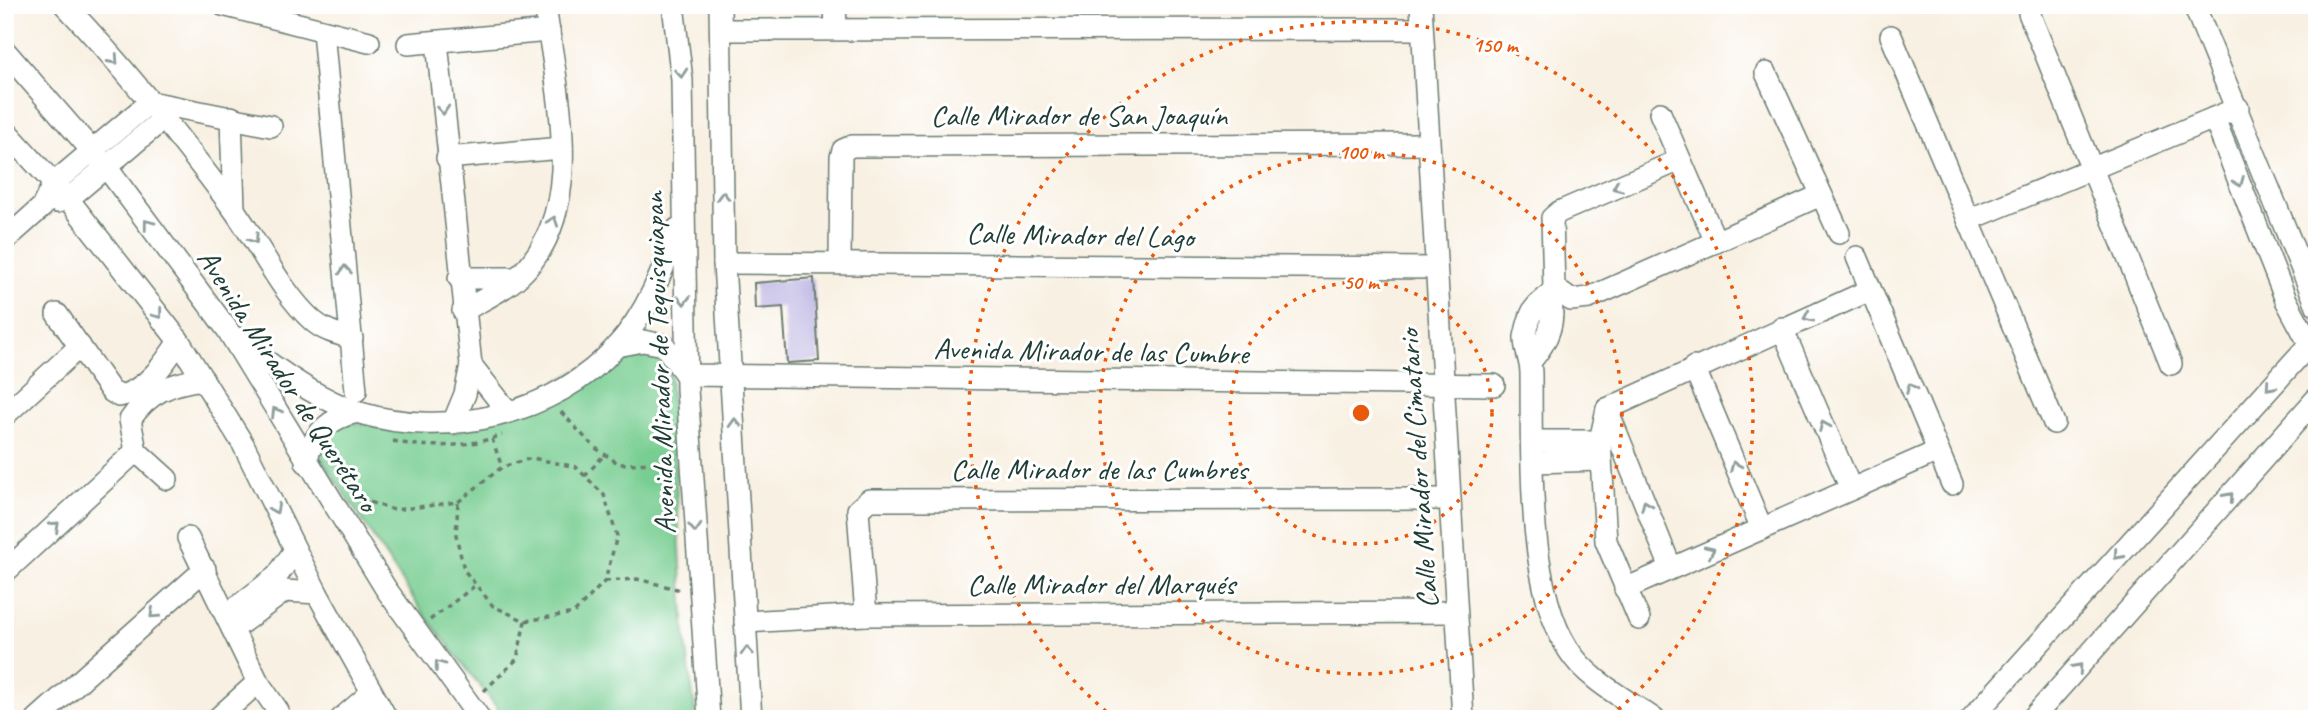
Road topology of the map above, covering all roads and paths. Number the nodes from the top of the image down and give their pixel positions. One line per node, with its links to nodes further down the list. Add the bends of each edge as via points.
1 (223, 5): 12 (street)
2 (673, 5): 37 (street, Avenida Mirador de Tequisquiapan, one-way to 37, via 682,80)
3 (720, 5): 11 (street)
4 (835, 5): 9 (street)
5 (1421, 5): 10 (street, Calle Mirador del Cimatario)
6 (2194, 5): 20 (street)
7 (68, 6): 19 (street, one-way to 19)
8 (2029, 13): 33 (street)
9 (836, 28): 10 (street); 11 (street)
10 (1422, 29): 27 (street, Calle Mirador del Cimatario)
11 (721, 30): 44 (street, one-way to 11)
12 (323, 31): 14 (street); 57 (street, one-way to 12)
13 (1891, 36): 38 (street)
14 (369, 42)
15 (437, 42): 16 (street); 28 (street, via 547,22); 30 (street, one-way to 30)
16 (408, 44)
17 (5, 51): 29 (street, Avenida Mirador de Querétaro)
18 (1766, 73): 35 (street)
19 (150, 102): 22 (street); 24 (street); 29 (street)
20 (2238, 108): 23 (street); 46 (street)
21 (1660, 113): 31 (street)
22 (231, 117): 25 (street); 36 (street)
23 (2214, 118): 33 (street); 49 (street, one-way to 49)
24 (163, 119): 32 (street); 36 (street)
25 (271, 126)
26 (5, 130): 34 (street)
27 (1427, 144): 43 (street, Calle Mirador de San Joaquín, via 852,146 843,150 841,157); 45 (street, Calle Mirador del Cimatario)
28 (562, 148): 30 (street); 48 (street, one-way to 28, via 540,249 555,219)
29 (92, 150): 32 (street, Avenida Mirador de Querétaro); 34 (street)
30 (447, 158): 47 (street)
31 (1680, 160): 41 (street); 51 (street, one-way to 51, via 1552,218)
32 (107, 168): 34 (street); 56 (street, Avenida Mirador de Querétaro, one-way to 32)
33 (2092, 169): 38 (street); 62 (street)
34 (61, 191): 40 (street); 59 (street, one-way to 59)
35 (1821, 195): 39 (street); 41 (street)
36 (234, 209): 57 (street, one-way to 57, via 313,321)
37 (682, 213): 61 (street, via 656,283); 65 (street, Avenida Mirador de Tequisquiapan, one-way to 65)
38 (1968, 220): 80 (street)
39 (1839, 233)
40 (5, 240)
41 (1716, 242): 51 (street, via 1578,302)
42 (1857, 257): 50 (street)
43 (840, 261): 44 (street, Calle Mirador del Lago); 45 (street, Calle Mirador del Lago)
44 (724, 263): 67 (street)
45 (1435, 268): 69 (street, Calle Mirador del Cimatario)
46 (2304, 277): 49 (street); 52 (street)
47 (460, 278): 48 (street); 53 (street)
48 (517, 278): 53 (street)
49 (2282, 288): 58 (street)
50 (1870, 290): 55 (street, one-way to 55); 86 (street, one-way to 50)
51 (1552, 292): 88 (street, via 1551,328 1531,361)
52 (2317, 306)
53 (463, 311): 63 (street)
54 (57, 314): 60 (street)
55 (1782, 328): 64 (street); 97 (street, one-way to 55)
56 (227, 329): 72 (street, via 302,384); 90 (street, Avenida Mirador de Querétaro, one-way to 56)
57 (352, 338): 72 (street)
58 (2313, 339): 135 (street, one-way to 135)
59 (179, 341): 66 (street); 68 (street)
60 (80, 346): 66 (street, via 118,396); 77 (street)
61 (617, 346): 65 (street, via 643,341 664,345); 75 (street, via 567,386)
62 (2171, 364)
63 (471, 365): 75 (street); 79 (street)
64 (1694, 368): 74 (street); 101 (street, one-way to 64)
65 (686, 375): 67 (street, Avenida Mirador de las Cumbre); 131 (street, Avenida Mirador de Tequisquiapan, one-way to 131)
66 (166, 376): 68 (street); 85 (street, via 130,420)
67 (733, 376): 69 (street, Avenida Mirador de las Cumbre); 121 (street, one-way to 67)
68 (203, 379): 103 (street, one-way to 103, via 243,444)
69 (1442, 385): 70 (street, Avenida Mirador de las Cumbre); 99 (street, Calle Mirador del Cimatario)
70 (1494, 386)
71 (2317, 398): 136 (street, one-way to 71)
72 (357, 401): 79 (street, via 400,421); 90 (street, via 323,428)
73 (570, 404): 76 (path)
74 (1607, 409): 84 (street); 104 (street, one-way to 74)
75 (508, 412): 79 (street)
76 (561, 412): 78 (path); 89 (path)
77 (5, 415)
78 (550, 417)
79 (453, 423)
80 (2054, 423)
81 (504, 435): 82 (path)
82 (492, 439): 83 (path, via 413,446); 92 (path)
83 (386, 440)
84 (1600, 450): 88 (street); 111 (street, via 1606,541)
85 (136, 451): 95 (street); 106 (street, one-way to 85)
86 (1938, 451): 96 (street); 97 (street)
87 (671, 452): 91 (path)
88 (1533, 452): 134 (street, via 1540,575 1554,624 1578,664)
89 (605, 454): 91 (path, via 618,464); 93 (path)
90 (306, 463): 130 (street, Avenida Mirador de Querétaro, one-way to 90, via 386,589)
91 (672, 463): 94 (path)
92 (502, 467): 93 (path, via 532,458 576,467); 100 (path)
93 (585, 476): 108 (path, via 604,495 617,536)
94 (673, 476)
95 (167, 479)
96 (1952, 484)
97 (1851, 489): 101 (street)
98 (343, 493): 100 (path, via 394,510)
99 (1449, 499): 115 (street, Calle Mirador del Cimatario); 116 (street, Calle Mirador de las Cumbres, via 869,500 858,510)
100 (458, 502): 110 (path, via 456,535 464,570)
101 (1762, 529): 104 (street, one-way to 101)
102 (188, 538): 105 (street)
103 (295, 550): 109 (street); 113 (street)
104 (1671, 568): 111 (street)
105 (205, 569): 120 (street); 126 (street, one-way to 126)
106 (5, 572)
107 (680, 578): 112 (path)
108 (605, 581): 112 (path, via 637,579); 119 (path, via 575,613)
109 (281, 583): 113 (street); 120 (street)
110 (476, 585): 118 (path); 119 (path, via 493,606)
111 (1625, 589): 117 (street)
112 (681, 590): 114 (path)
113 (317, 593): 123 (street)
114 (682, 603)
115 (1456, 612): 116 (street, Calle Mirador del Marqués); 133 (street, Calle Mirador del Cimatario)
116 (866, 615): 121 (street, Calle Mirador del Marqués)
117 (1639, 619)
118 (429, 621)
119 (525, 621): 124 (path, via 517,659)
120 (230, 622): 122 (street)
121 (745, 622): 132 (street, one-way to 121)
122 (258, 682): 125 (street); 127 (street)
123 (371, 693): 128 (street); 129 (street)
124 (481, 694)
125 (278, 711)
126 (37, 719)
127 (217, 719)
128 (341, 719)
129 (387, 719)
130 (480, 719)
131 (709, 719)
132 (751, 719)
133 (1463, 719)
134 (1654, 719)
135 (1971, 719)
136 (2032, 719)

